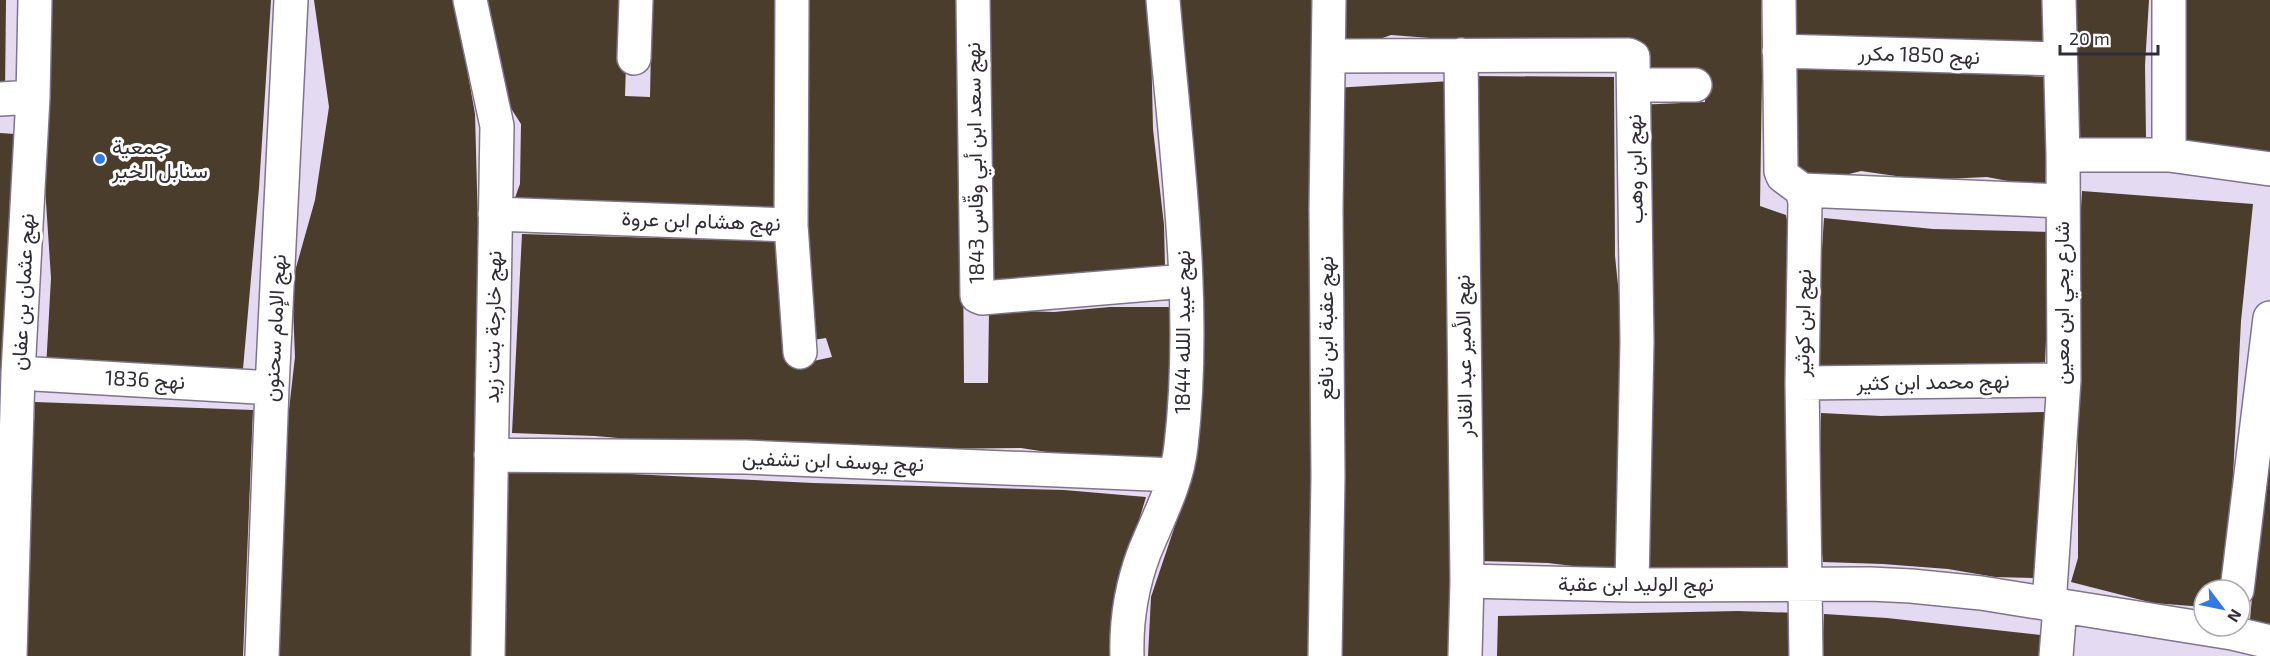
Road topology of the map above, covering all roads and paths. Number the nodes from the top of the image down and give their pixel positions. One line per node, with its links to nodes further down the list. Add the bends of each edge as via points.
1 (36, 0): 19 (street, نهج عثمان بن عفان)
2 (291, 0): 34 (street, نهج الإمام سحنون)
3 (471, 0): 26 (street, نهج خارجة بنت زيد, via 497,126)
4 (636, 0): 15 (street)
5 (792, 0): 27 (street, نهج هشام ابن عروة)
6 (973, 0): 28 (street, نهج سعد ابن أبي وقّاس 1843, via 977,296)
7 (1163, 0): 28 (street, نهج عبيد اللله 1844)
8 (1329, 0): 14 (street, نهج عقبة ابن نافع)
9 (1779, 0): 12 (street)
10 (2059, 0): 16 (street, شارع يحي ابن معين)
11 (2169, 0): 22 (street)
12 (1779, 51): 16 (street, نهج 1850 مكرر); 24 (street, via 1781,171)
13 (1461, 55): 14 (street, نهج ابن وهب); 17 (street, نهج ابن وهب, via 1629,55); 39 (street, نهج الأمير عبد القادر)
14 (1329, 56): 50 (street, نهج عقبة ابن نافع)
15 (634, 58)
16 (2060, 59): 21 (street, شارع يحي ابن معين)
17 (1634, 85): 18 (street); 41 (street, نهج ابن وهب, via 1637,342)
18 (1695, 85)
19 (33, 97): 20 (street); 31 (street, نهج عثمان بن عفان)
20 (0, 99)
21 (2063, 155): 22 (street); 25 (street, شارع يحي ابن معين)
22 (2169, 155): 23 (street)
23 (2270, 169)
24 (1802, 190): 25 (street); 33 (street, نهج ابن كوثير)
25 (2062, 201): 32 (street, شارع يحي ابن معين)
26 (495, 214): 27 (street, نهج هشام ابن عروة); 35 (street, نهج خارجة بنت زيد)
27 (791, 225): 30 (street)
28 (1186, 281): 36 (street, نهج عبيد اللله 1844, via 1184,399)
29 (2270, 318): 38 (street)
30 (800, 352)
31 (18, 373): 34 (street, نهج 1836); 37 (street, نهج عثمان بن عفان)
32 (2064, 381): 33 (street, نهج محمد ابن كثير); 42 (street, شارع يحي ابن معين)
33 (1802, 383): 40 (street, نهج ابن كوثير)
34 (272, 388): 47 (street, نهج الإمام سحنون)
35 (491, 455): 36 (street, نهج يوسف ابن تشفين, via 746,457); 48 (street, نهج خارجة بنت زيد)
36 (1175, 475): 49 (street, نهج عبيد اللله 1844, via 1143,556 1131,599)
37 (7, 522): 46 (street, نهج عثمان بن عفان)
38 (2238, 578)
39 (1467, 581): 41 (street, نهج الوليد ابن عقبة); 51 (street, نهج الأمير عبد القادر)
40 (1805, 584): 41 (street, نهج الوليد ابن عقبة); 42 (street, via 1911,586); 52 (street, نهج ابن كوثير)
41 (1632, 585)
42 (2054, 606): 43 (street); 53 (street, شارع يحي ابن معين)
43 (2192, 625)
44 (2252, 636): 45 (street)
45 (2270, 642)
46 (10, 656)
47 (262, 656)
48 (488, 656)
49 (1127, 656)
50 (1325, 656)
51 (1465, 656)
52 (1806, 656)
53 (2056, 656)

